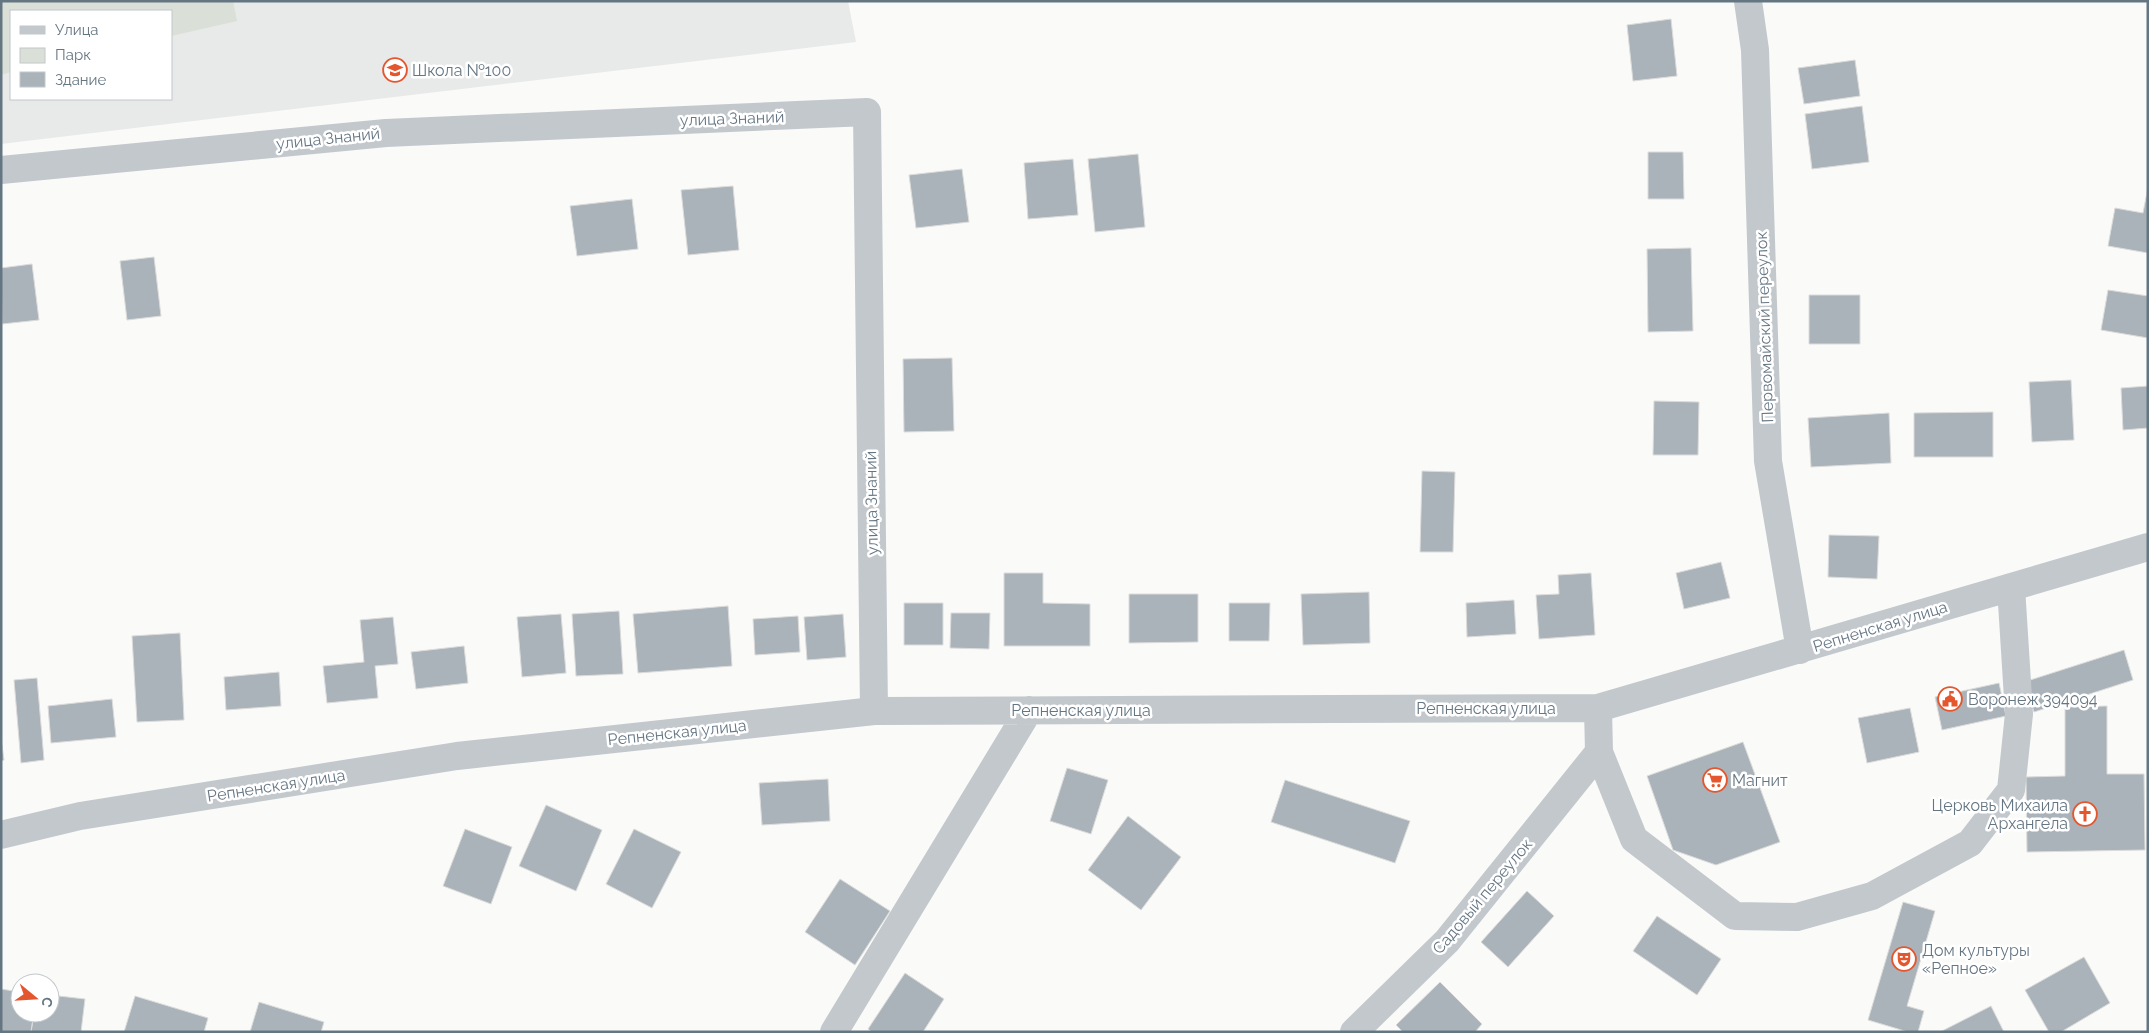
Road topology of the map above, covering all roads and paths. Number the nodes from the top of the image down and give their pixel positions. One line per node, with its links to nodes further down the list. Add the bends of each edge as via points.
1 (1748, 1): 5 (street, Первомайский переулок, via 1755,50 1768,461)
2 (1, 170): 8 (street, улица Знаний, via 386,132 867,112)
3 (2148, 547): 4 (street, Репненская улица)
4 (2011, 587): 5 (street, Репненская улица); 9 (street, via 2019,714 2012,790 1970,843 1872,896 1797,917 1735,916 1634,839)
5 (1800, 650): 6 (street, Репненская улица)
6 (1598, 708): 7 (street, Репненская улица); 9 (street)
7 (1029, 710): 8 (street, Репненская улица); 11 (street)
8 (874, 711): 10 (street, Репненская улица, via 456,756 80,816)
9 (1599, 752): 12 (street, Садовый переулок, via 1447,941)
10 (1, 836)
11 (834, 1032)
12 (1354, 1032)

